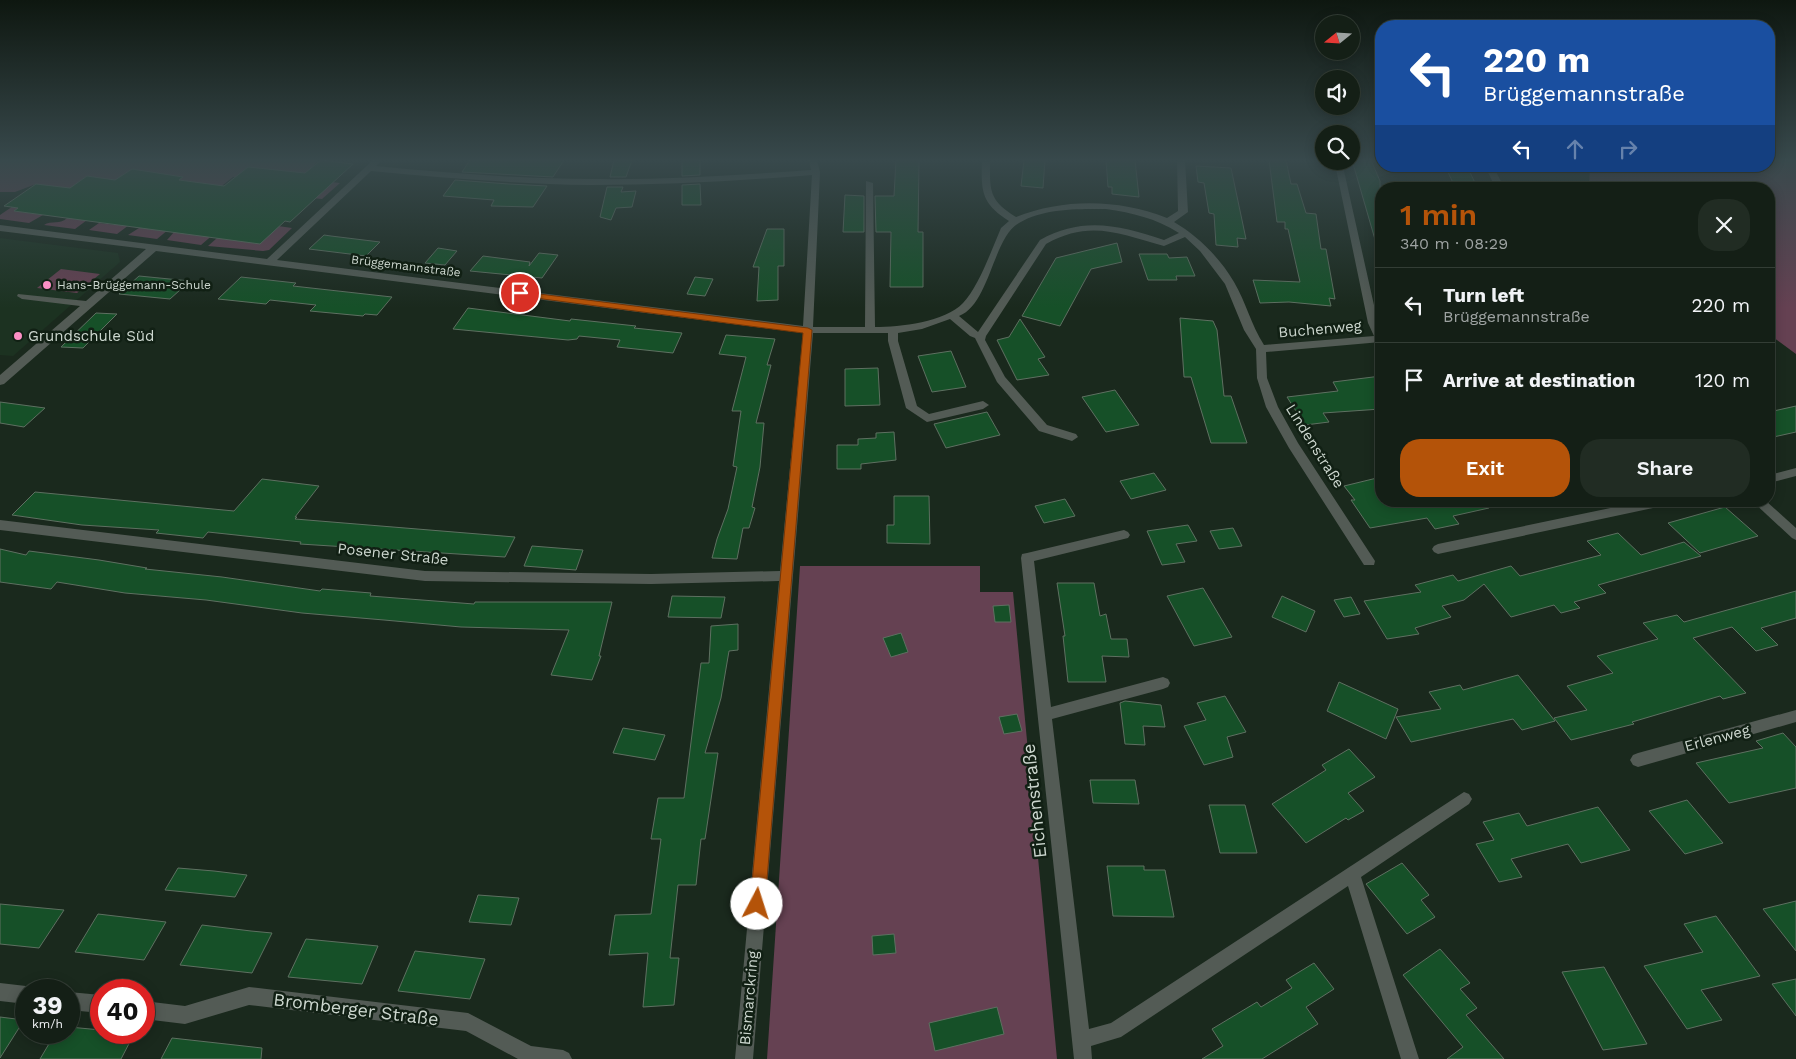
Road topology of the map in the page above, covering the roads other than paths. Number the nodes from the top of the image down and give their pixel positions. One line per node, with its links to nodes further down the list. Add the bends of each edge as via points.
1 (325, 209): 14 (street)
2 (814, 209): 19 (street, Bismarckring)
3 (869, 209): 20 (street)
4 (998, 209): 9 (street)
5 (1052, 209): 9 (street, Lindenstraße)
6 (1127, 209): 10 (street, Lindenstraße)
7 (1183, 209): 10 (street)
8 (1349, 209): 18 (street)
9 (1015, 221): 17 (street, via 1006,228 968,304)
10 (1168, 222): 12 (street, Lindenstraße)
11 (0, 228): 13 (street, Brüggemannstraße)
12 (1186, 233): 22 (street, via 1164,243 1111,227 1053,235 1043,242); 24 (street, Lindenstraße, via 1230,283 1249,330)
13 (153, 248): 14 (street, Brüggemannstraße); 16 (street)
14 (270, 261): 19 (street, Brüggemannstraße)
15 (22, 296): 16 (street)
16 (87, 304): 25 (street)
17 (952, 315): 21 (street, via 918,327); 22 (street)
18 (1375, 327)
19 (808, 330): 20 (street); 37 (street, Bismarckring)
20 (870, 330): 21 (street)
21 (893, 330): 26 (street, via 893,341 912,408 927,418)
22 (981, 336): 27 (street, via 980,340 1001,380 1043,428)
23 (1375, 340): 24 (street, Buchenweg)
24 (1261, 349): 36 (street, Lindenstraße, via 1262,378 1272,407)
25 (0, 381)
26 (982, 405)
27 (1072, 437)
28 (1796, 472): 29 (street)
29 (1775, 477)
30 (1640, 507): 35 (street)
31 (1765, 507): 34 (street)
32 (0, 525): 37 (street, Posener Straße, via 425,576 642,579)
33 (1124, 535): 39 (street, Eichenstraße, via 1027,558)
34 (1796, 535)
35 (1438, 550)
36 (1369, 561)
37 (785, 576): 49 (street, Bismarckring)
38 (1163, 683): 39 (street)
39 (1045, 714): 47 (street, Eichenstraße)
40 (1796, 716): 41 (street, Erlenweg)
41 (1638, 760)
42 (1464, 799): 43 (street)
43 (1352, 874): 47 (street, via 1115,1031); 51 (street)
44 (0, 992): 45 (street)
45 (15, 994)
46 (155, 1011): 48 (street, Bromberger Straße, via 185,1015 249,996 259,997 468,1022 529,1055)
47 (1081, 1040): 50 (street, Eichenstraße)
48 (563, 1059)
49 (744, 1059)
50 (1083, 1059)
51 (1410, 1059)

